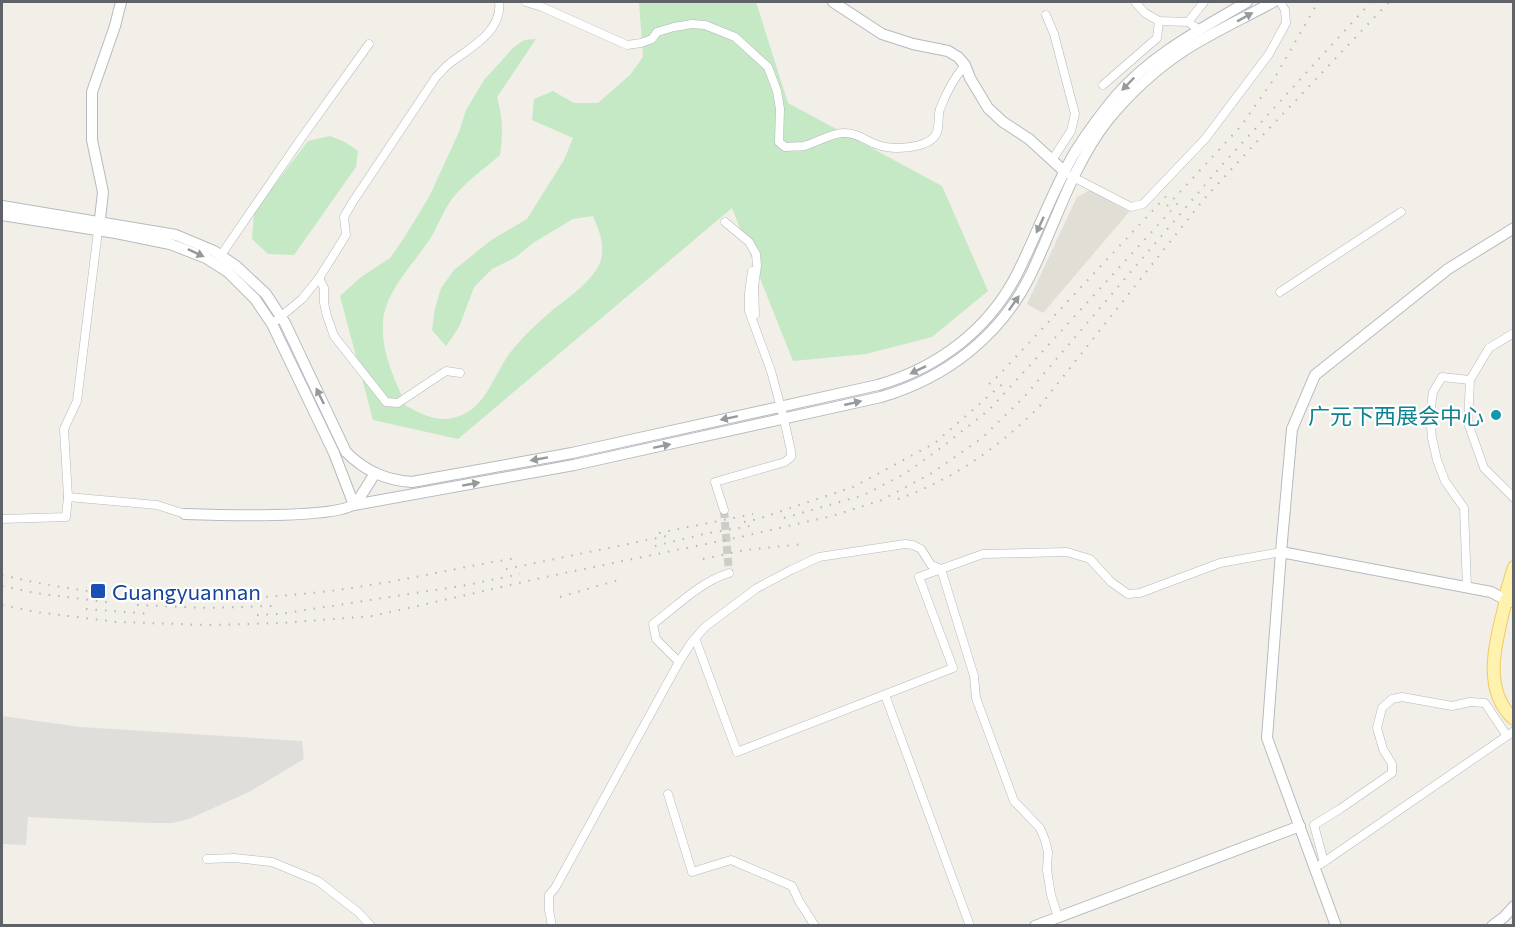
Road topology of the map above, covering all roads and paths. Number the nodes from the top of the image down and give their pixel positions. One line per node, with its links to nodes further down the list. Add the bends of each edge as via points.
1 (122, 2): 23 (main road, via 92,92 92,140 103,192)
2 (499, 2): 27 (street, via 497,21 483,39 436,77 352,203 344,217 346,235)
3 (526, 2): 15 (street, via 627,45 652,39 657,32 692,24 735,37 768,67 780,109 779,142 785,147 803,146 843,132 886,148 924,145 937,132 939,112)
4 (833, 2): 15 (main road, via 882,34 948,51)
5 (1135, 2): 11 (street)
6 (1204, 2): 12 (street)
7 (1247, 2): 13 (main road)
8 (1273, 2): 13 (main road, one-way to 8)
9 (1280, 2): 18 (street, via 1286,23 1269,54 1205,139 1143,204 1131,207)
10 (1046, 15): 17 (street, via 1076,114 1071,131)
11 (1159, 21): 12 (street); 16 (street, via 1157,38)
12 (1188, 22): 13 (street)
13 (1209, 29): 18 (main road, via 1196,44 1171,59 1134,92); 18 (main road, one-way to 18, via 1164,53 1122,90 1076,151)
14 (369, 44): 25 (street)
15 (964, 64): 17 (main road, via 988,108)
16 (1103, 85)
17 (1052, 160): 18 (main road)
18 (1069, 174): 35 (main road, one-way to 35, via 1009,288 961,344 935,362 893,381); 36 (main road, one-way to 18, via 912,387 968,353 992,331 1020,295)
19 (2, 206): 23 (main road)
20 (1401, 212): 28 (street)
21 (2, 215): 23 (main road)
22 (725, 222): 31 (street, via 749,242 756,254 753,298)
23 (99, 226): 25 (main road, via 176,235); 30 (main road, one-way to 30, via 170,244 206,258 247,290); 38 (street, via 77,401 64,429)
24 (1514, 228): 44 (main road, via 1448,269 1316,375 1292,429)
25 (221, 255): 29 (main road, via 257,284)
26 (752, 271): 31 (street, via 748,305)
27 (319, 278): 29 (street); 33 (street, via 334,336 386,402 398,403 446,371)
28 (1280, 292)
29 (281, 316): 30 (street); 37 (main road, one-way to 29, via 346,452)
30 (272, 324): 40 (main road, via 334,453)
31 (758, 331): 35 (street)
32 (1514, 333): 34 (street, via 1489,348)
33 (460, 373)
34 (1470, 380): 39 (street, via 1468,423 1484,468); 48 (street, via 1442,377 1433,392 1430,415 1437,460 1445,481 1464,508)
35 (781, 407): 36 (street); 37 (main road, one-way to 37, via 572,453 412,482)
36 (784, 419): 40 (main road, one-way to 36, via 574,465); 41 (street, via 791,457 715,482)
37 (375, 473): 40 (main road)
38 (68, 497): 42 (street, via 157,505); 43 (street, via 66,517)
39 (1514, 498)
40 (354, 505): 42 (main road, via 336,511 276,515)
41 (724, 510)
42 (185, 514)
43 (2, 519)
44 (1281, 552): 46 (street, via 1220,562 1128,594 1090,559 1067,552 983,554); 48 (main road); 56 (main road, via 1267,738)
45 (1514, 567): 49 (main road)
46 (941, 569): 50 (street, via 931,566 921,549 905,544 819,557 757,588); 52 (street, via 919,577 952,668); 60 (street, via 974,676 976,698 1014,801 1040,828 1045,840 1051,895)
47 (729, 573): 51 (street, via 705,584 653,624 656,639)
48 (1467, 587): 49 (main road)
49 (1510, 595): 53 (main road, via 1493,668 1499,701)
50 (695, 638): 51 (street); 52 (street, via 737,752)
51 (679, 662): 62 (street, via 549,895)
52 (885, 695): 64 (street)
53 (1514, 719)
54 (1510, 734): 58 (street); 58 (street, via 1485,703 1452,706 1402,697 1392,699 1382,708 1377,728 1392,764 1392,774 1314,825)
55 (668, 794): 63 (street, via 692,872 730,860 772,877 792,886)
56 (1300, 826): 58 (main road); 60 (main road)
57 (207, 859): 61 (street, via 272,862 318,881)
58 (1319, 865): 66 (main road)
59 (1514, 906): 67 (main road)
60 (1058, 917): 65 (main road)
61 (371, 926)
62 (552, 926)
63 (814, 926)
64 (970, 926)
65 (1035, 926)
66 (1336, 926)
67 (1492, 926)

